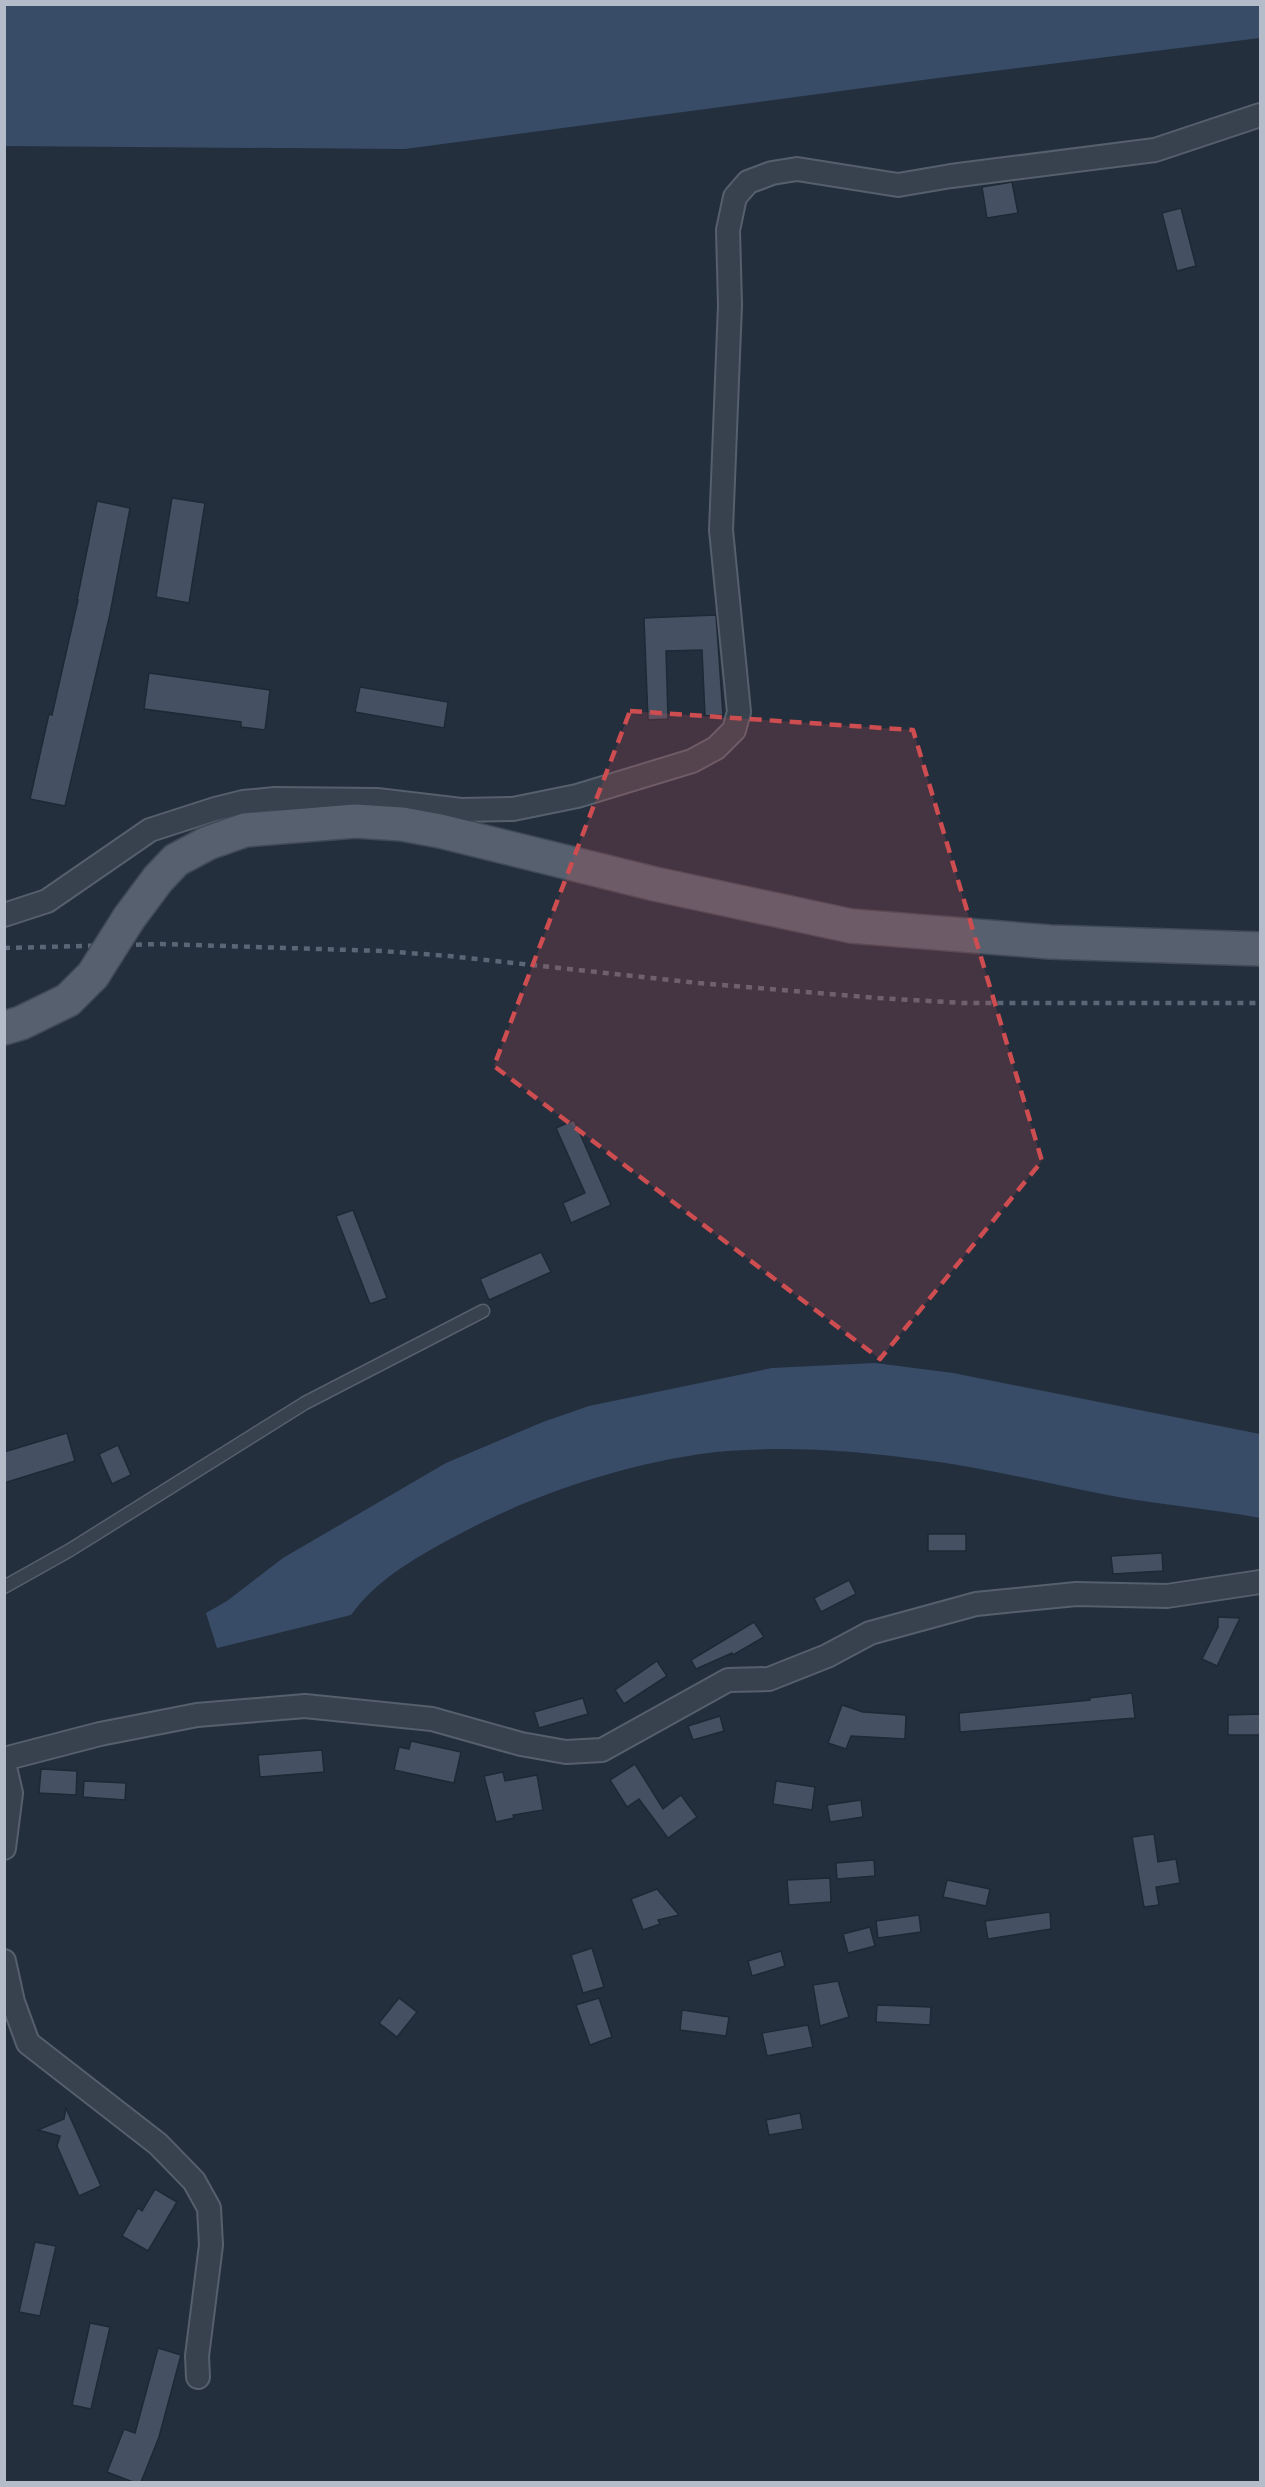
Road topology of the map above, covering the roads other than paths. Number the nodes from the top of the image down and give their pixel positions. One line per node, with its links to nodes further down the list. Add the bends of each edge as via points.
1 (1260, 115): 2 (street, via 1155,150 898,185 797,169 748,182 735,197 728,230 730,305 721,530 739,712 734,730 716,748 673,768 577,796 513,809 461,810 377,800 275,799)
2 (244, 816): 3 (street, via 150,830 47,901); 4 (main road, via 402,824 851,926 1050,942); 5 (main road, bridge, via 208,843 176,860 129,918 93,975 68,1000)
3 (4, 915)
4 (1260, 949)
5 (4, 1028)
6 (483, 1311): 8 (lane, via 305,1403)
7 (1260, 1582): 9 (street, via 1167,1596 1076,1594 976,1604 870,1634 769,1678 728,1680 602,1750 566,1752 432,1719 305,1706 197,1715 100,1734)
8 (4, 1587)
9 (4, 1761): 10 (street, via 10,1793)
10 (4, 1848)
11 (4, 1961): 12 (street, via 28,2043 158,2144 194,2181 209,2208 211,2245 197,2356)
12 (198, 2377)

